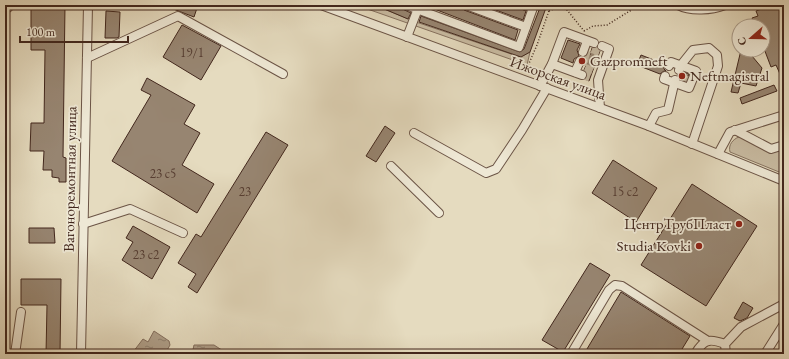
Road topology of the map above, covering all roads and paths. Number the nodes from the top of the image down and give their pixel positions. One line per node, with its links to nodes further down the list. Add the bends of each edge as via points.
1 (9, 5): 15 (street)
2 (88, 5): 20 (street, Вагоноремонтная улица)
3 (321, 5): 18 (street, Ижорская улица)
4 (406, 5): 12 (street)
5 (466, 5): 17 (street)
6 (524, 5): 13 (street)
7 (551, 5): 16 (path)
8 (562, 5): 9 (path, via 584,31 593,26 607,25 633,9); 16 (path)
9 (667, 5)
10 (678, 5): 14 (street, via 683,8)
11 (725, 5): 14 (street, via 719,8)
12 (418, 7): 17 (street, via 519,47); 18 (street)
13 (533, 7): 17 (street)
14 (696, 7)
15 (5, 10)
16 (549, 11): 23 (path)
17 (526, 27)
18 (407, 37): 28 (street, Ижорская улица)
19 (588, 46): 21 (street, via 564,32)
20 (87, 58): 25 (street, via 178,16); 40 (street, Вагоноремонтная улица)
21 (552, 64): 28 (street); 29 (street, via 593,66)
22 (669, 66): 24 (street, via 671,62)
23 (527, 68)
24 (680, 68): 27 (street, via 696,71 689,88); 34 (street, via 693,50 709,48 717,55 718,66)
25 (283, 74)
26 (665, 76): 27 (street, via 664,78)
27 (675, 81): 31 (street, via 668,110 656,113)
28 (543, 87): 29 (street, Ижорская улица); 33 (street, via 522,130 496,169 492,171 486,173)
29 (600, 108): 31 (street, Ижорская улица)
30 (784, 114): 32 (street)
31 (649, 126): 34 (street, Ижорская улица)
32 (735, 130): 35 (street, via 771,149); 36 (street, via 730,132)
33 (414, 133)
34 (692, 144): 36 (street, Ижорская улица)
35 (784, 145)
36 (718, 154): 38 (street, Ижорская улица)
37 (391, 166): 39 (street)
38 (784, 181)
39 (439, 213)
40 (83, 224): 41 (street, via 130,209); 48 (street, Вагоноремонтная улица)
41 (183, 233)
42 (784, 304): 46 (street, via 741,326)
43 (21, 312): 47 (street)
44 (784, 324): 52 (street)
45 (708, 341): 46 (street); 49 (street, via 622,286 615,285 609,290); 50 (street, via 702,343)
46 (726, 344): 51 (street)
47 (15, 354)
48 (81, 354)
49 (571, 354)
50 (695, 354)
51 (726, 354)
52 (765, 354)

